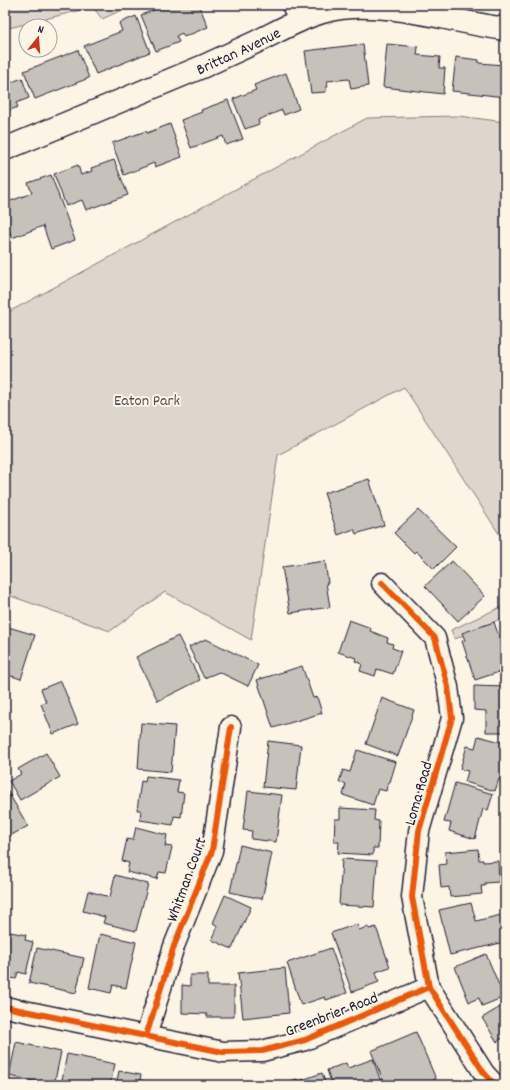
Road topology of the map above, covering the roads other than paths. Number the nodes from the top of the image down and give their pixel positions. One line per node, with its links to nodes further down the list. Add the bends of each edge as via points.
1 (295, 12): 2 (main road, Brittan Avenue, via 366,7 399,10); 3 (main road, Brittan Avenue, via 255,42)
2 (505, 29)
3 (5, 149)
4 (382, 583): 6 (street, Loma Road, via 435,638 448,687 452,718 419,831 412,897)
5 (230, 727): 8 (street, Whitman Court, via 212,851 174,946)
6 (429, 987): 8 (street, Greenbrier Road, via 305,1040 262,1051 223,1052); 9 (street, Loma Road, via 484,1073)
7 (5, 1007): 8 (street, Greenbrier Road)
8 (146, 1036)
9 (495, 1085)

